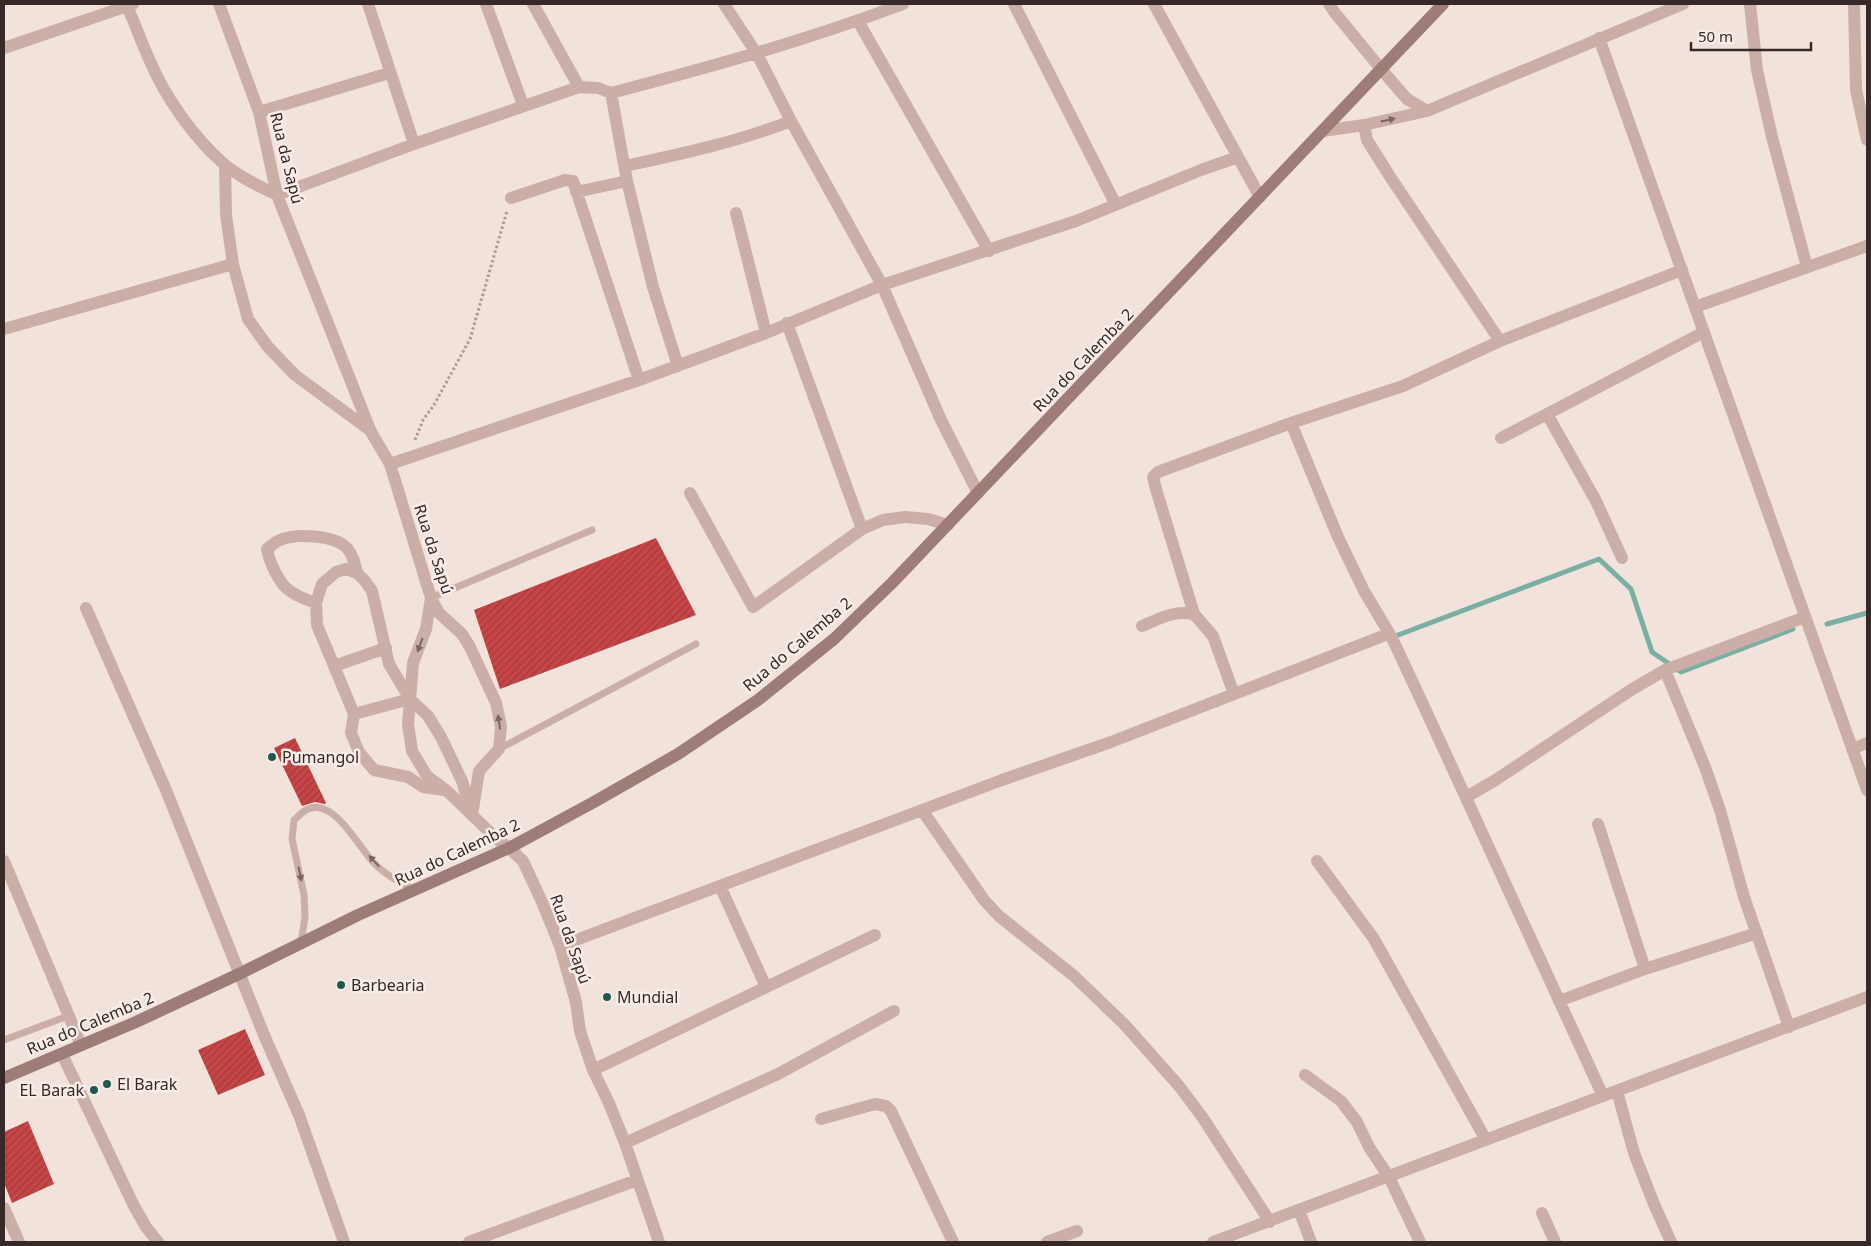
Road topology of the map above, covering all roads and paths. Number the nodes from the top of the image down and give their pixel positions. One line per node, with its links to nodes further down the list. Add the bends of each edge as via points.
1 (129, 4): 17 (street); 33 (street, via 150,63 166,90 202,142)
2 (219, 4): 25 (street, Rua da Sapú)
3 (368, 4): 20 (street)
4 (486, 4): 23 (street)
5 (533, 4): 21 (street)
6 (724, 4): 18 (street)
7 (903, 4): 15 (street)
8 (1014, 4): 40 (street)
9 (1154, 4): 32 (street)
10 (1329, 4): 19 (street)
11 (1443, 4): 19 (main road, Rua do Calemba 2)
12 (1683, 4): 16 (street)
13 (1750, 4): 45 (street, via 1757,70)
14 (1854, 4): 27 (street, via 1856,90)
15 (858, 21): 18 (street); 43 (street)
16 (1599, 38): 24 (street); 46 (street)
17 (4, 48)
18 (756, 54): 22 (street); 26 (street)
19 (1381, 69): 24 (street, via 1407,99); 29 (main road, Rua do Calemba 2)
20 (389, 73): 25 (street); 31 (street)
21 (579, 86): 22 (street); 23 (street)
22 (611, 93): 34 (street)
23 (523, 105): 31 (street)
24 (1427, 111): 28 (street, one-way to 24)
25 (259, 112): 37 (street, Rua da Sapú)
26 (790, 121): 34 (street, via 712,146); 47 (street)
27 (1865, 124): 30 (street)
28 (1364, 125): 29 (street); 53 (street, via 1373,150)
29 (1323, 131): 38 (main road, Rua do Calemba 2)
30 (1867, 140)
31 (414, 144): 37 (street)
32 (1238, 157): 38 (street); 40 (street)
33 (224, 164): 37 (street, via 249,182); 44 (street)
34 (625, 166): 35 (street)
35 (627, 181): 36 (street); 54 (street, via 653,287)
36 (576, 192): 39 (street, via 573,181 569,179); 55 (street)
37 (277, 195): 58 (street, Rua da Sapú)
38 (1260, 197): 63 (main road, Rua do Calemba 2)
39 (511, 198): 60 (path, via 470,340 423,420 417,438)
40 (1116, 205): 43 (street)
41 (736, 212): 52 (street)
42 (1867, 246): 45 (street)
43 (989, 251): 47 (street)
44 (232, 264): 50 (street); 58 (street, via 248,319 268,347 294,375)
45 (1807, 267): 48 (street)
46 (1682, 270): 48 (street); 53 (street)
47 (882, 286): 49 (street); 63 (street, via 936,410)
48 (1695, 307): 51 (street)
49 (787, 323): 52 (street); 65 (street)
50 (4, 329)
51 (1704, 332): 56 (street); 73 (street)
52 (766, 333): 54 (street)
53 (1500, 341): 57 (street, via 1402,386)
54 (678, 366): 55 (street)
55 (639, 380): 61 (street)
56 (1547, 414): 59 (street); 67 (street, via 1596,500)
57 (1291, 423): 72 (street, via 1158,472 1153,477); 75 (street, via 1338,537)
58 (371, 432): 61 (street, Rua da Sapú)
59 (1501, 438)
60 (410, 445)
61 (390, 464): 69 (street, Rua da Sapú)
62 (690, 493): 65 (street, via 753,607)
63 (978, 493): 64 (main road, Rua do Calemba 2)
64 (948, 525): 65 (street, via 905,516 883,520); 94 (main road, Rua do Calemba 2, via 834,639 758,700 678,754)
65 (862, 529)
66 (592, 530): 69 (lane)
67 (1622, 558)
68 (357, 573): 70 (street, via 346,569 336,572 322,584); 70 (street, via 346,548 334,540 292,537 279,540 267,549 269,561 287,590); 77 (street, via 372,591)
69 (432, 598): 81 (street, Rua da Sapú, one-way to 81, via 426,630 413,663); 84 (street, Rua da Sapú, one-way to 69, via 501,726 496,703 462,634 439,613)
70 (316, 603): 78 (street, via 317,625)
71 (86, 608): 104 (street, via 166,790)
72 (1194, 614): 74 (street, via 1173,613); 80 (street, via 1213,636)
73 (1805, 617): 79 (street); 85 (street)
74 (1142, 626)
75 (1388, 634): 80 (street); 90 (street)
76 (696, 644): 84 (lane)
77 (386, 648): 78 (street); 81 (street, via 389,664)
78 (334, 666): 82 (street)
79 (1665, 670): 90 (street); 99 (street, via 1720,810)
80 (1234, 694): 91 (street)
81 (410, 699): 82 (street); 87 (street, via 428,716); 88 (street, Rua da Sapú, via 408,724 412,751 427,776)
82 (354, 714): 88 (street, via 351,733 359,752 374,770 408,777 423,787)
83 (1867, 742): 85 (street)
84 (499, 749): 86 (street)
85 (1852, 749): 89 (street)
86 (479, 771): 87 (street); 92 (street)
87 (462, 781): 88 (street); 92 (street)
88 (446, 790): 92 (street, Rua da Sapú)
89 (1867, 790)
90 (1466, 797): 107 (street)
91 (922, 810): 97 (street); 127 (street, via 984,900 999,916 1074,976 1125,1025 1179,1086)
92 (472, 815): 94 (street, Rua da Sapú)
93 (1598, 824): 103 (street)
94 (509, 848): 98 (main road, Rua do Calemba 2); 102 (street, Rua da Sapú, via 523,861)
95 (4, 861): 109 (street)
96 (1317, 861): 120 (street, via 1374,939)
97 (720, 886): 102 (street); 105 (street)
98 (413, 890): 101 (main road, Rua do Calemba 2); 101 (lane, one-way to 101, via 374,863 336,816 323,808 307,809 294,820 292,839 304,895)
99 (1757, 933): 103 (street); 110 (street)
100 (875, 935): 105 (street)
101 (301, 943): 104 (main road, Rua do Calemba 2)
102 (560, 946): 114 (street, Rua da Sapú)
103 (1645, 969): 107 (street)
104 (239, 974): 112 (main road, Rua do Calemba 2); 131 (street, via 299,1115)
105 (766, 987): 114 (street)
106 (1867, 997): 110 (street)
107 (1559, 1001): 118 (street)
108 (894, 1011): 121 (street, via 778,1074)
109 (68, 1016): 111 (lane); 112 (street)
110 (1788, 1027): 117 (street)
111 (4, 1040)
112 (81, 1046): 113 (main road, Rua do Calemba 2)
113 (62, 1054): 116 (main road, Rua do Calemba 2); 130 (street, via 134,1206)
114 (592, 1070): 121 (street, Rua da Sapú)
115 (1306, 1075): 122 (street, via 1346,1108)
116 (4, 1078)
117 (1617, 1091): 118 (street); 140 (street, via 1634,1153)
118 (1603, 1096): 120 (street)
119 (821, 1118): 134 (street, via 875,1104 891,1110)
120 (1486, 1140): 122 (street)
121 (625, 1143): 123 (street, Rua da Sapú)
122 (1389, 1178): 125 (street); 138 (street)
123 (637, 1180): 132 (street); 133 (street, Rua da Sapú)
124 (4, 1208): 129 (street)
125 (1299, 1210): 127 (street); 137 (street)
126 (1542, 1213): 139 (street)
127 (1270, 1222): 136 (street)
128 (1077, 1231): 135 (street)
129 (19, 1242)
130 (158, 1242)
131 (344, 1242)
132 (469, 1242)
133 (659, 1242)
134 (953, 1242)
135 (1048, 1242)
136 (1213, 1242)
137 (1311, 1242)
138 (1420, 1242)
139 (1555, 1242)
140 (1671, 1242)

